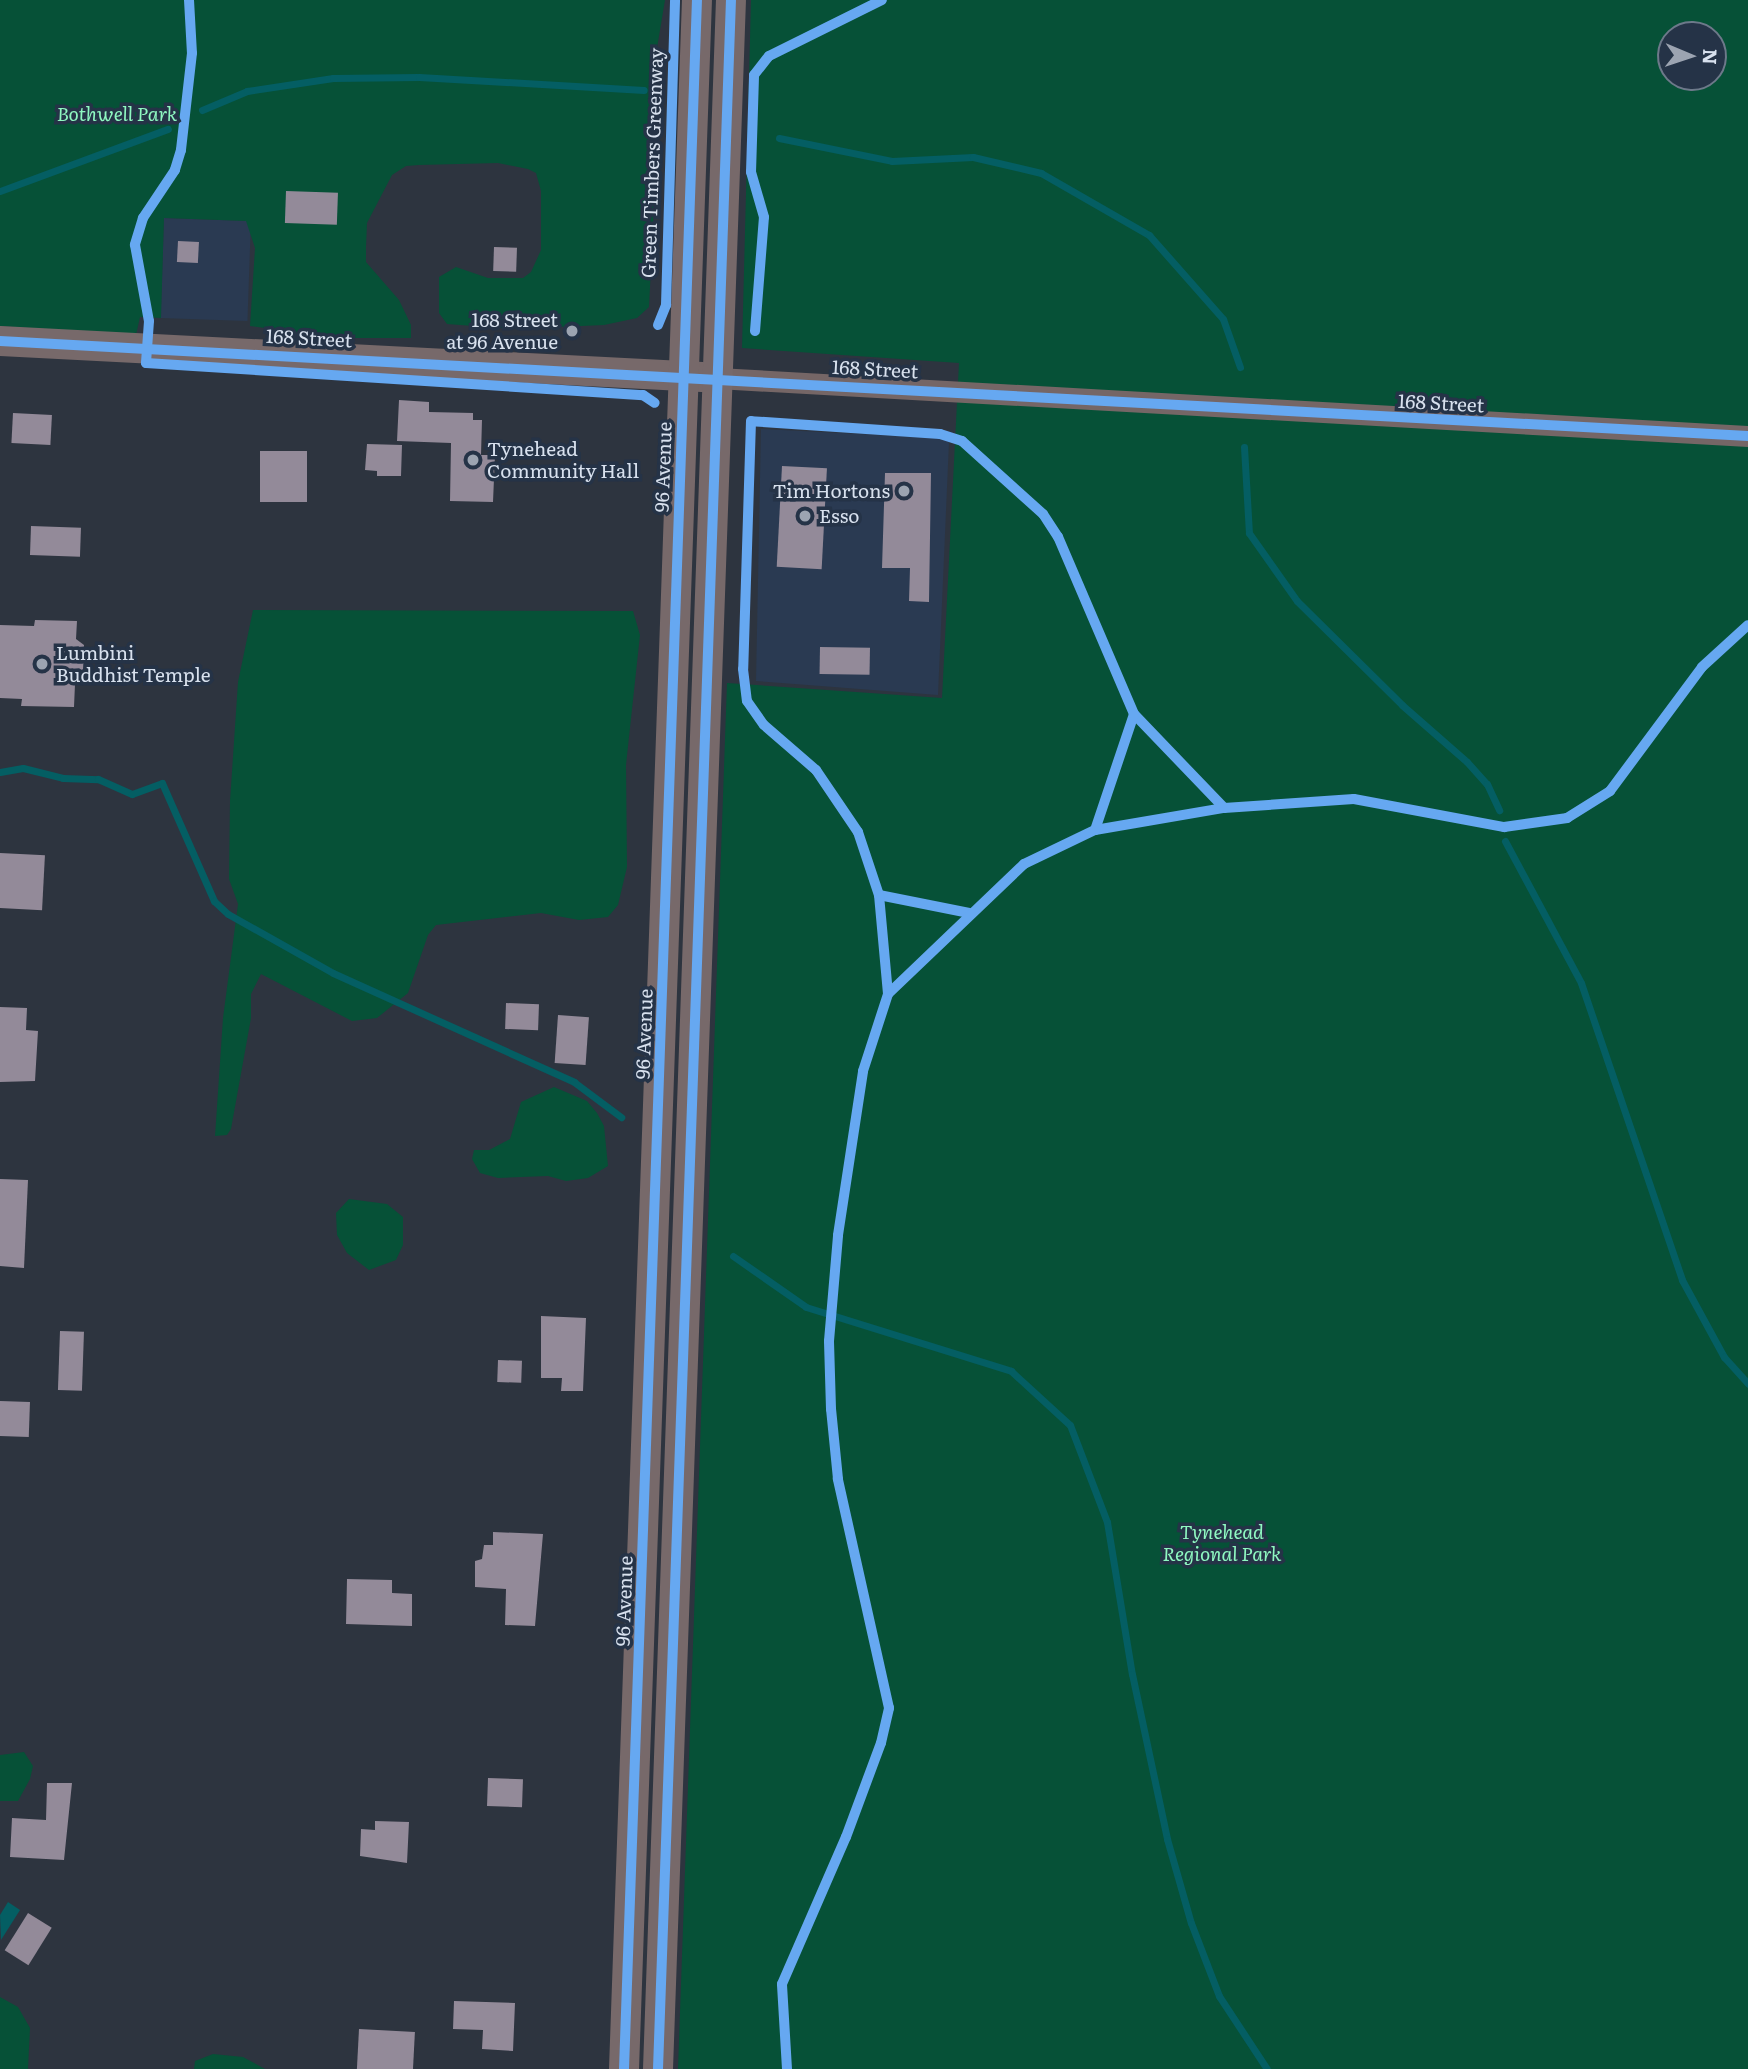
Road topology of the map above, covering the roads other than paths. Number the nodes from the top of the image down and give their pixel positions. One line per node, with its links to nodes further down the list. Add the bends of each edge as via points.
1 (697, 0): 4 (main road, 96 Avenue)
2 (731, 0): 5 (main road)
3 (0, 341): 4 (main road, 168 Street)
4 (683, 377): 5 (main road, 168 Street); 7 (main road, 96 Avenue)
5 (717, 378): 6 (street, 168 Street); 8 (main road)
6 (1748, 436)
7 (624, 2069)
8 (658, 2069)

